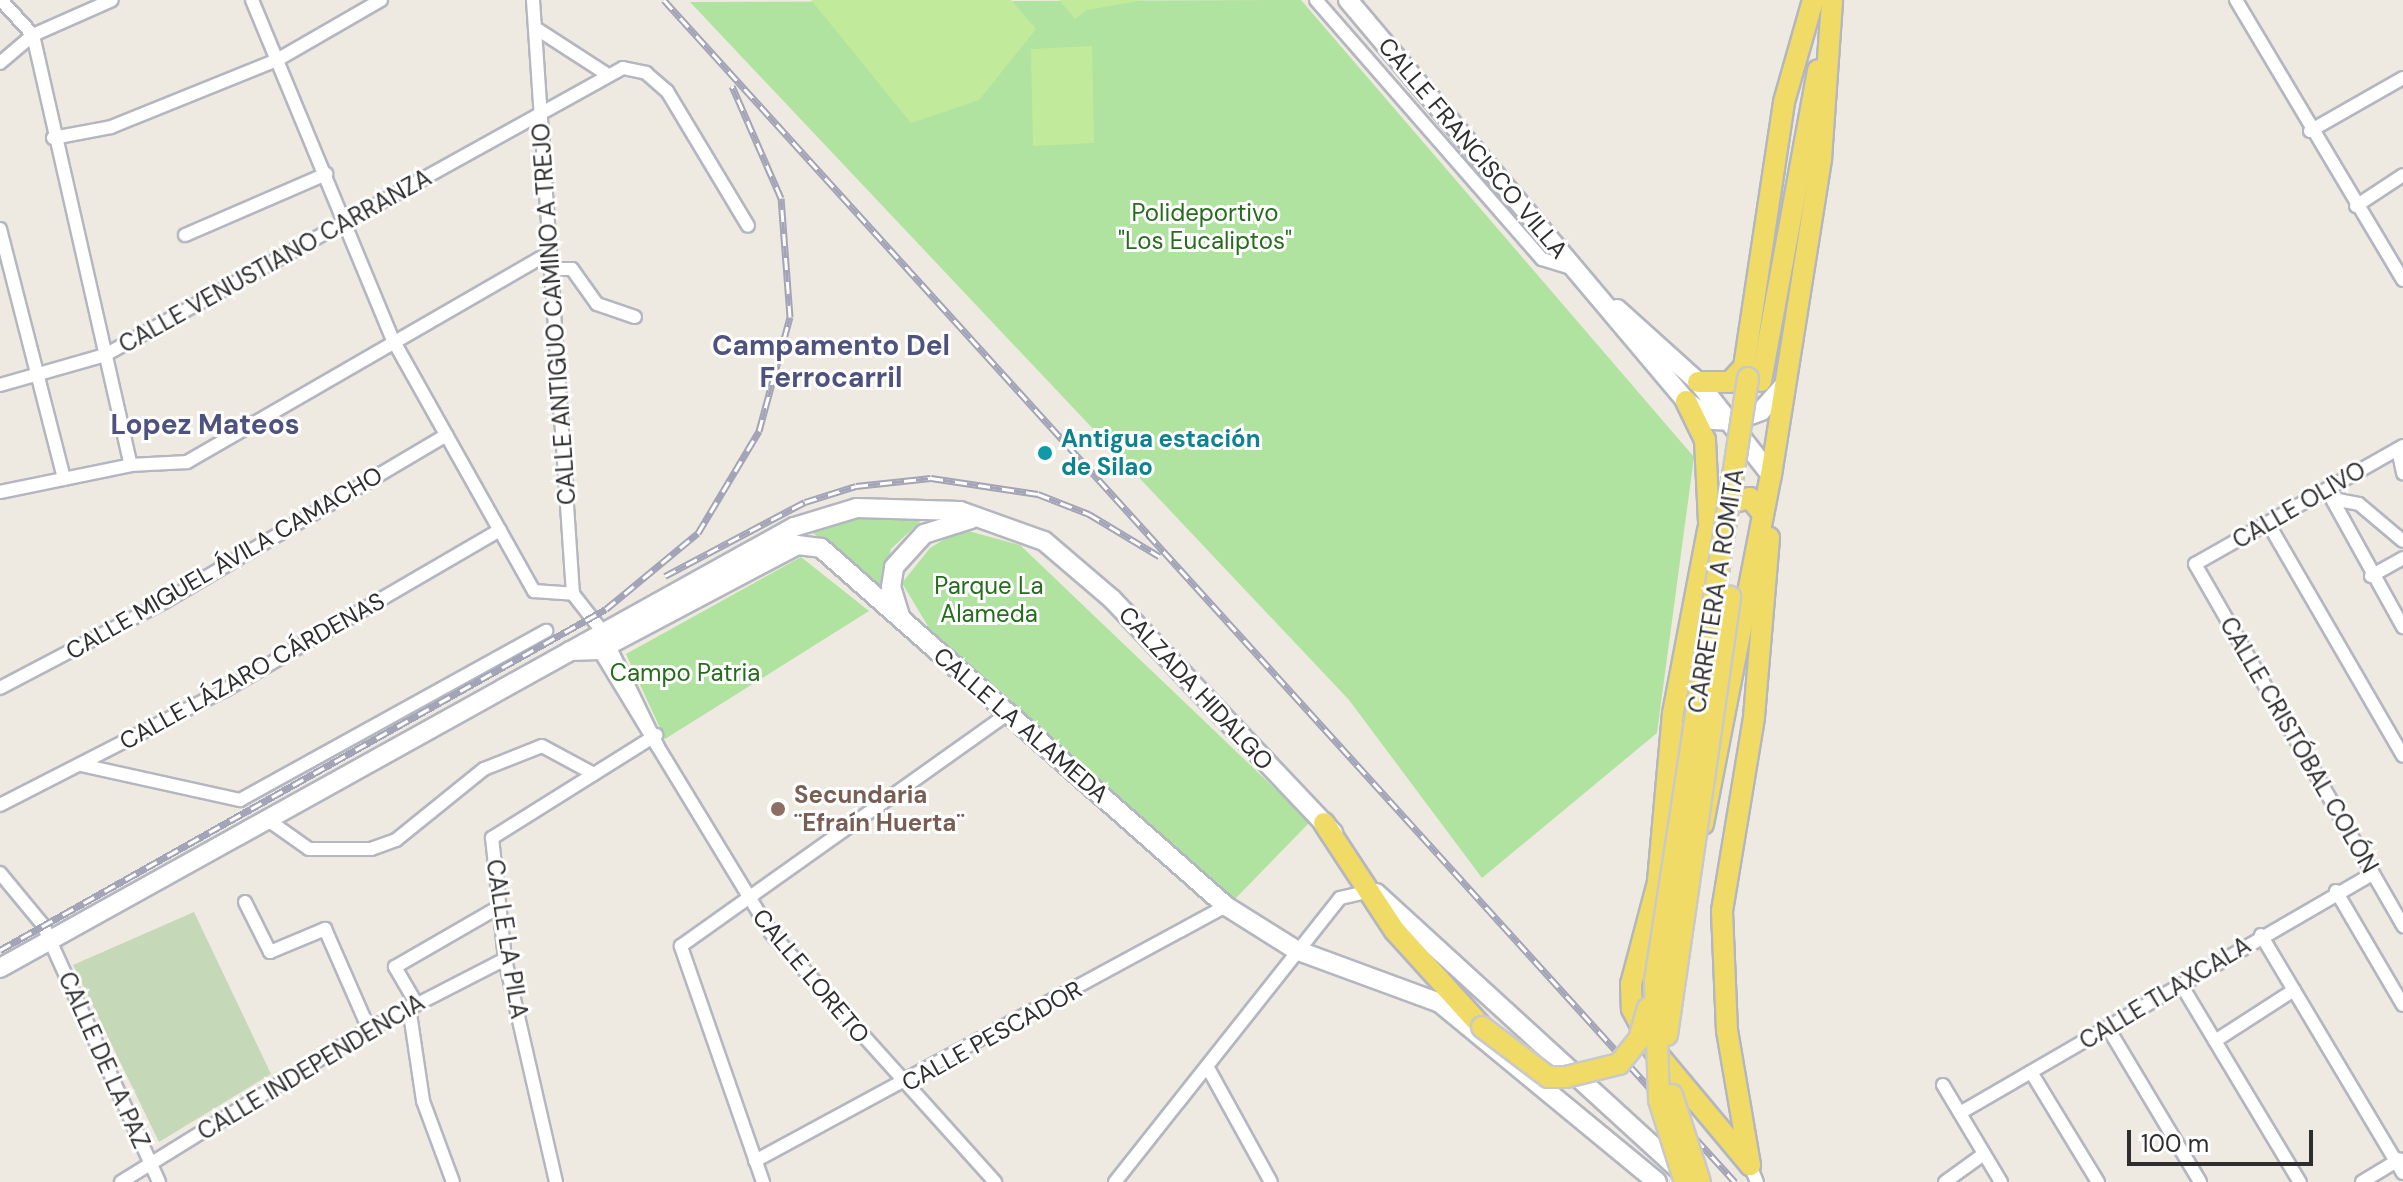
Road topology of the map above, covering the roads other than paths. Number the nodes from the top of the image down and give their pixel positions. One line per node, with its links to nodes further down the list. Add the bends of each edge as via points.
1 (1, 0): 12 (street)
2 (112, 0): 12 (street)
3 (252, 0): 13 (street)
4 (381, 0): 13 (street)
5 (533, 0): 11 (street, CALLE ANTIGUO CAMINO A TREJO)
6 (1316, 0): 30 (street, via 1542,259)
7 (1348, 0): 30 (street, CALLE FRANCISCO VILLA)
8 (1815, 0): 37 (main road, CARRETERA A ROMITA); 38 (main road, via 1784,102 1744,367 1730,382)
9 (1831, 0): 37 (main road, CARRETERA A ROMITA); 39 (main road, via 1822,146)
10 (2241, 2): 18 (street)
11 (537, 29): 15 (street); 17 (street, CALLE ANTIGUO CAMINO A TREJO)
12 (33, 35): 14 (street); 19 (street)
13 (277, 60): 19 (street, via 111,127); 20 (street)
14 (0, 63)
15 (605, 73): 17 (street, CALLE VENUSTIANO CARRANZA); 24 (street, via 646,73 667,91)
16 (2403, 78): 18 (street)
17 (541, 114): 23 (street, CALLE VENUSTIANO CARRANZA); 27 (street, CALLE ANTIGUO CAMINO A TREJO)
18 (2310, 131): 22 (street)
19 (53, 138): 35 (street)
20 (326, 174): 23 (street); 26 (street)
21 (2403, 175): 22 (street)
22 (2356, 206): 28 (street)
23 (346, 221): 34 (street); 35 (street, CALLE VENUSTIANO CARRANZA)
24 (748, 226)
25 (0, 229): 36 (street)
26 (185, 235)
27 (549, 253): 29 (street, CALLE ANTIGUO CAMINO A TREJO); 34 (street)
28 (2399, 264): 31 (street)
29 (551, 269): 33 (street, via 572,269 597,304); 61 (street, CALLE ANTIGUO CAMINO A TREJO)
30 (1578, 270): 32 (street, CALLE FRANCISCO VILLA)
31 (2403, 280)
32 (1599, 295): 38 (street, CALLE FRANCISCO VILLA); 41 (street, CALLE FRANCISCO VILLA)
33 (635, 317)
34 (393, 340): 43 (street); 45 (street, via 187,462)
35 (105, 355): 36 (street, CALLE VENUSTIANO CARRANZA); 45 (street)
36 (37, 376): 40 (street, CALLE VENUSTIANO CARRANZA); 48 (street)
37 (1755, 379): 75 (main road, CARRETERA A ROMITA, bridge); 80 (main road, CARRETERA A ROMITA, bridge)
38 (1698, 382): 42 (street, CALLE FRANCISCO VILLA)
39 (1785, 384): 42 (street, via 1761,411); 47 (main road)
40 (0, 385)
41 (1686, 401): 42 (street, CALLE FRANCISCO VILLA, via 1713,420); 53 (main road, via 1705,440)
42 (1734, 421): 47 (street, CALLE FRANCISCO VILLA)
43 (446, 435): 55 (street); 66 (street, CALLE MIGUEL ÁVILA CAMACHO, via 164,602)
44 (2401, 447): 46 (street); 50 (street, CALLE OLIVO)
45 (131, 465): 48 (street)
46 (2403, 473)
47 (1771, 475): 51 (main road); 112 (main road, via 1759,675 1722,924 1727,1031)
48 (64, 479): 49 (street)
49 (0, 492)
50 (2330, 495): 54 (street, CALLE OLIVO); 57 (street, via 2359,504); 60 (street)
51 (1762, 513): 53 (main road, via 1739,497); 75 (main road, bridge, via 1715,784)
52 (994, 519): 56 (street, CALZADA HIDALGO, via 897,506 857,508); 62 (street, via 942,524 909,548 891,587); 74 (street, CALZADA HIDALGO, via 1044,541 1089,577)
53 (1711, 520): 80 (main road, bridge); 112 (main road, via 1673,713 1658,882 1636,955 1632,1009 1654,1050)
54 (2268, 523): 59 (street, CALLE OLIVO); 69 (street)
55 (500, 530): 61 (street, via 534,591); 70 (street, CALLE LÁZARO CÁRDENAS)
56 (796, 536): 62 (street, CALLE LA ALAMEDA, via 821,548); 65 (street, CALZADA HIDALGO)
57 (2403, 541)
58 (2403, 558): 60 (street)
59 (2195, 564): 77 (street, CALLE CRISTÓBAL COLÓN)
60 (2371, 576): 63 (street)
61 (573, 594): 65 (street, CALLE ANTIGUO CAMINO A TREJO)
62 (904, 623): 67 (street, CALLE LA ALAMEDA)
63 (2403, 627)
64 (546, 631): 70 (street, via 240,800)
65 (598, 637): 68 (street, CALLE LORETO); 73 (street, CALZADA HIDALGO)
66 (0, 688)
67 (1008, 714): 81 (street); 83 (street, CALLE LA ALAMEDA)
68 (654, 740): 71 (street, CALLE LA PILA); 81 (street, CALLE LORETO)
69 (2403, 756)
70 (81, 765): 72 (street, CALLE LÁZARO CÁRDENAS)
71 (594, 774): 73 (street, via 542,746 484,769 396,840 371,849 309,849); 84 (street, CALLE LA PILA, via 492,838)
72 (0, 805)
73 (268, 820): 87 (street, CALZADA HIDALGO)
74 (1324, 823): 79 (main road); 96 (street, CALZADA HIDALGO, via 1374,890)
75 (1694, 844): 124 (main road, CARRETERA A ROMITA, bridge, via 1667,1028 1673,1103)
76 (0, 873): 87 (street, CALLE DE LA PAZ)
77 (2372, 874): 78 (street, CALLE TLAXCALA); 85 (street, CALLE CRISTÓBAL COLÓN)
78 (2336, 891): 86 (street, CALLE TLAXCALA); 95 (street)
79 (1367, 892): 88 (street, via 1340,898); 99 (main road)
80 (1667, 893): 91 (main road, CARRETERA A ROMITA, bridge)
81 (745, 895): 104 (street, CALLE LORETO); 109 (street, via 681,946)
82 (245, 902): 98 (street, via 270,952 325,929)
83 (1226, 906): 88 (street, CALLE LA ALAMEDA); 104 (street, CALLE PESCADOR)
84 (499, 907): 89 (street, CALLE LA PILA); 94 (street, via 395,967)
85 (2403, 926)
86 (2261, 935): 92 (street, CALLE TLAXCALA); 93 (street)
87 (50, 938): 90 (street, CALZADA HIDALGO); 110 (street, CALLE DE LA PAZ)
88 (1296, 950): 99 (street, CALLE LA ALAMEDA, via 1401,985 1440,1003); 101 (street)
89 (505, 959): 94 (street, CALLE INDEPENDENCIA); 116 (street, CALLE LA PILA)
90 (0, 968)
91 (1655, 981): 99 (main road, bridge, via 1639,1039 1619,1064 1601,1071 1548,1077); 122 (main road, CARRETERA A ROMITA, bridge, via 1659,1100)
92 (2182, 986): 97 (street, CALLE TLAXCALA); 100 (street)
93 (2294, 990): 100 (street); 111 (street)
94 (412, 1005): 98 (street, CALLE INDEPENDENCIA); 115 (street, via 423,1101)
95 (2403, 1005)
96 (1505, 1014): 99 (street, via 1500,1029); 106 (street, CALZADA HIDALGO)
97 (2108, 1028): 102 (street, CALLE TLAXCALA); 128 (street)
98 (369, 1029): 110 (street, CALLE INDEPENDENCIA)
99 (1482, 1032): 107 (street, CALLE LA ALAMEDA)
100 (2215, 1041): 129 (street)
101 (1208, 1068): 119 (street); 120 (street)
102 (2031, 1072): 105 (street, CALLE TLAXCALA); 127 (street)
103 (1943, 1085): 105 (street)
104 (904, 1086): 109 (street, CALLE PESCADOR); 118 (street, CALLE LORETO)
105 (1960, 1113): 108 (street)
106 (1641, 1136): 107 (street); 123 (street, CALZADA HIDALGO)
107 (1627, 1152): 121 (street, CALLE LA ALAMEDA)
108 (1984, 1154): 125 (street); 126 (street)
109 (755, 1161): 117 (street)
110 (150, 1164): 113 (street, CALLE INDEPENDENCIA); 114 (street, CALLE DE LA PAZ)
111 (2401, 1164): 130 (street)
112 (1753, 1173)
113 (121, 1182)
114 (159, 1182)
115 (453, 1182)
116 (556, 1182)
117 (763, 1182)
118 (995, 1182)
119 (1115, 1182)
120 (1271, 1182)
121 (1657, 1182)
122 (1685, 1182)
123 (1693, 1182)
124 (1700, 1182)
125 (1945, 1182)
126 (2001, 1182)
127 (2098, 1182)
128 (2200, 1182)
129 (2300, 1182)
130 (2362, 1182)

